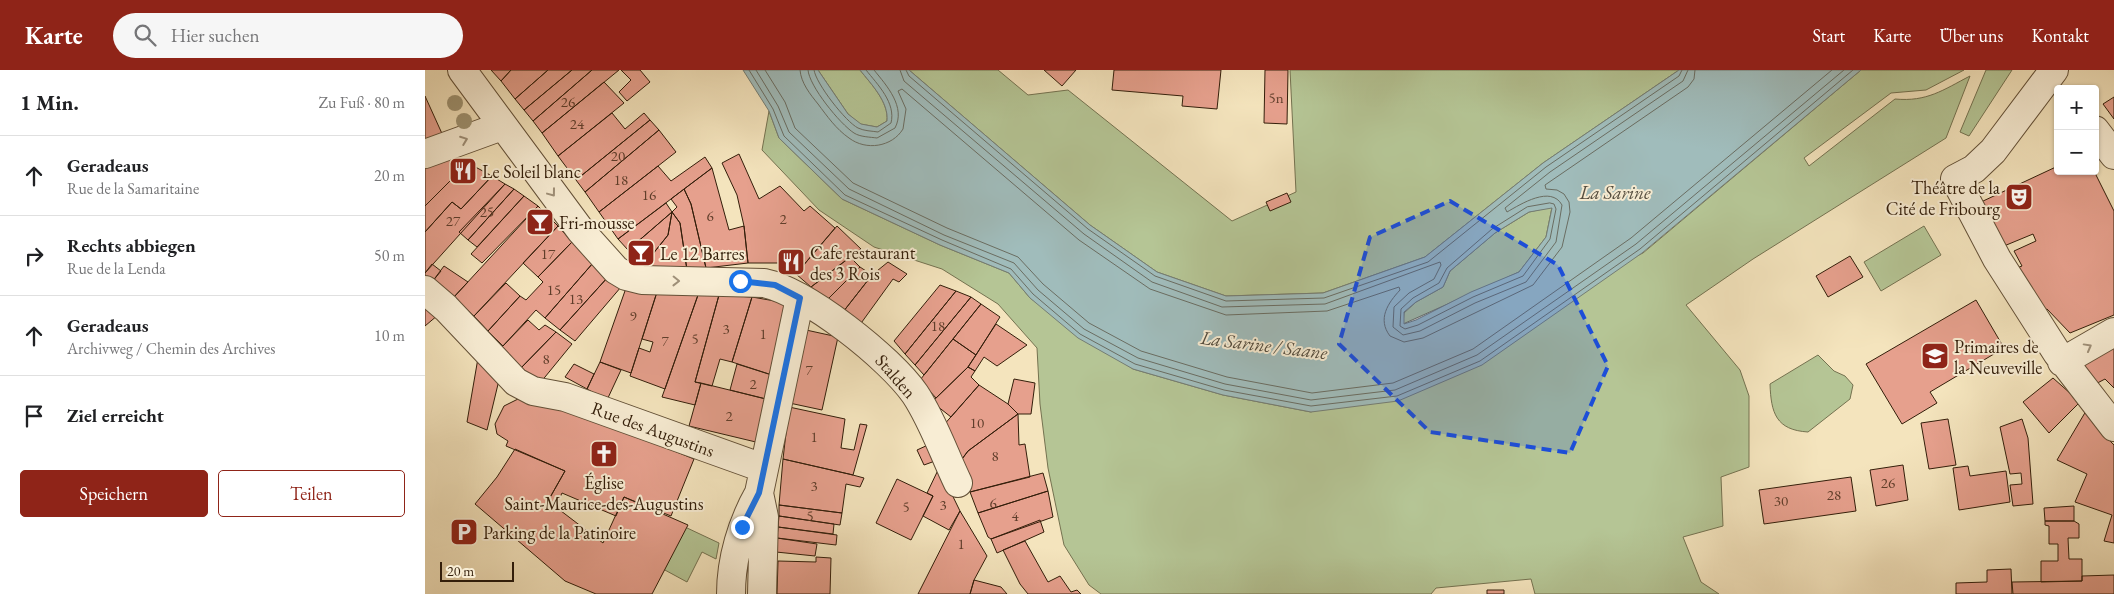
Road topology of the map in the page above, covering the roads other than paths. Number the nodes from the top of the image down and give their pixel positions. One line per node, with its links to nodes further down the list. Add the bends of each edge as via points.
1 (462, 70): 3 (street, Stalden)
2 (2051, 76): 10 (street, via 1993,151 1974,169 1955,179 1997,259)
3 (501, 126): 5 (street, one-way to 3); 8 (street, Stalden, one-way to 8, via 581,231 616,270 626,276 642,280 764,283)
4 (2099, 135): 6 (street)
5 (425, 154)
6 (2114, 155)
7 (425, 290): 12 (street, Rue des Augustins, via 517,382 533,391 565,397)
8 (800, 298): 12 (street); 13 (street, Stalden, via 860,338 914,393)
9 (2114, 332): 10 (street, one-way to 9)
10 (2062, 362): 11 (street)
11 (2114, 427)
12 (761, 480): 14 (street, via 742,527); 15 (street, via 764,517)
13 (958, 483)
14 (731, 594)
15 (762, 594)

